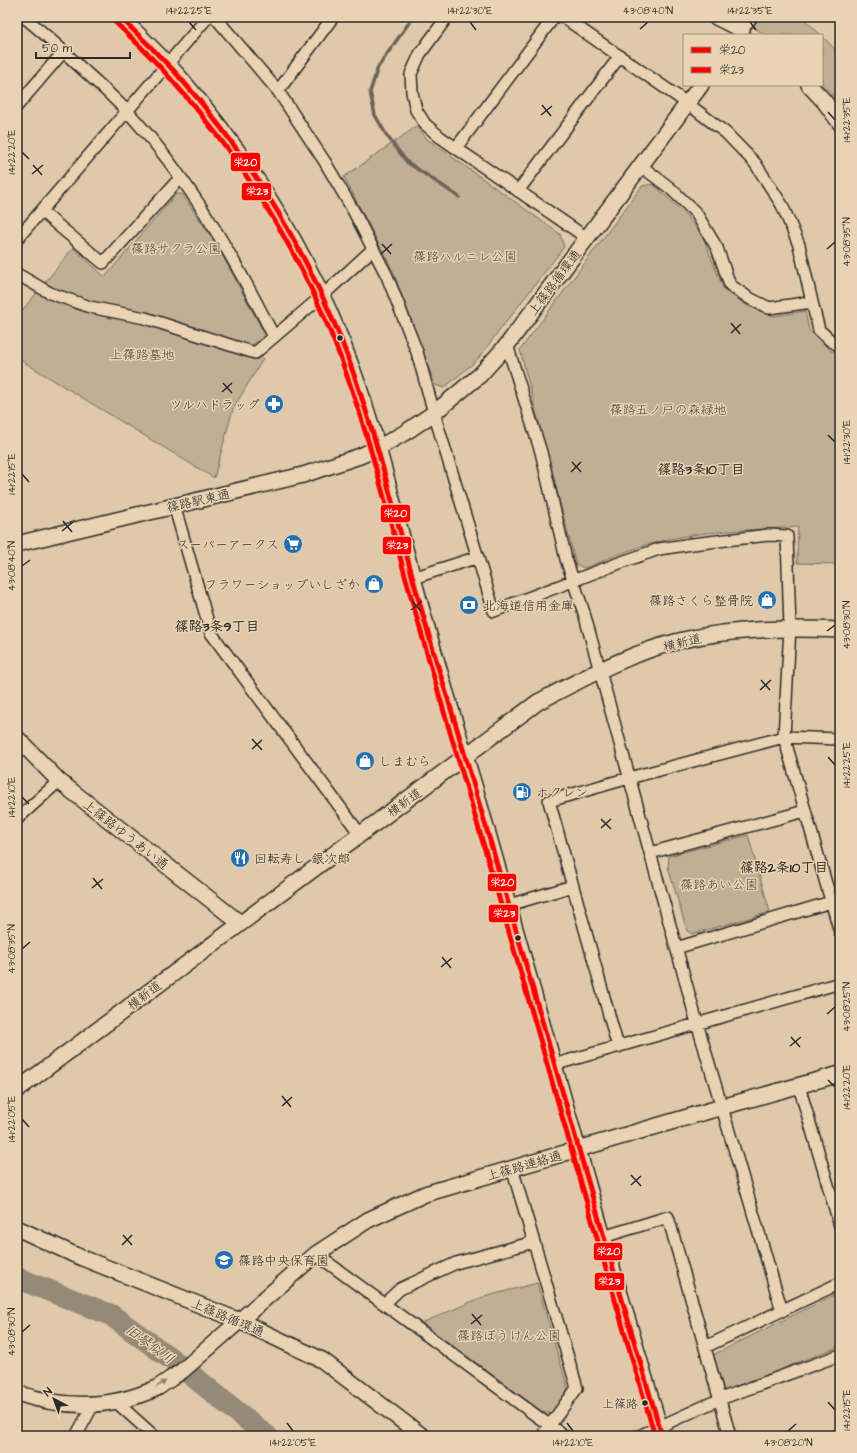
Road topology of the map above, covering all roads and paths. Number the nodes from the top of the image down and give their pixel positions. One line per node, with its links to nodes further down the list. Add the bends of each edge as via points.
1 (24, 17): 12 (street)
2 (120, 17): 14 (street)
3 (208, 17): 14 (street)
4 (216, 17): 17 (street)
5 (333, 17): 17 (street)
6 (447, 17): 22 (street, via 420,54 411,74 412,92 416,110 425,124)
7 (554, 17): 22 (street)
8 (563, 17): 13 (street)
9 (716, 17): 11 (street)
10 (752, 17): 11 (street)
11 (743, 34)
12 (64, 51): 19 (street); 20 (street)
13 (620, 56): 18 (street); 25 (street)
14 (168, 64): 20 (street); 31 (street, via 219,126 252,172)
15 (700, 86): 18 (street, 上篠路循環通)
16 (810, 86): 21 (street)
17 (278, 91): 29 (street, via 325,162)
18 (688, 103): 23 (street, 上篠路循環通); 32 (street, via 726,133 755,163 782,205 800,245)
19 (17, 106)
20 (126, 111): 24 (street); 26 (street)
21 (840, 123)
22 (456, 148): 25 (street)
23 (641, 166): 27 (street, 上篠路循環通); 32 (street, via 670,188 696,214 717,248 730,286 769,308)
24 (180, 178): 26 (street, via 103,263); 33 (street, via 230,255)
25 (518, 191): 27 (street)
26 (41, 211): 28 (street)
27 (587, 238): 34 (street, 上篠路循環通)
28 (17, 239)
29 (373, 249): 31 (street); 36 (street, via 387,276 417,352)
30 (17, 274): 33 (street, via 50,293 83,304 144,318 255,353)
31 (322, 296): 33 (street); 37 (street, via 353,370)
32 (812, 302): 35 (street, via 819,330)
33 (274, 337)
34 (507, 345): 36 (street, 上篠路循環通, via 480,375); 42 (street, via 541,452)
35 (840, 346)
36 (434, 413): 37 (street, 上篠路循環通); 40 (street)
37 (378, 448): 38 (street, 篠路駅東通, via 303,475); 41 (street)
38 (174, 505): 39 (street, 篠路駅東通); 54 (street, via 211,633)
39 (17, 544)
40 (478, 557): 41 (street); 42 (street, via 494,611)
41 (413, 578): 49 (street)
42 (573, 581): 43 (street, via 659,549 769,535 787,536); 45 (street)
43 (790, 628): 44 (street, 横新道); 45 (street, 横新道, via 729,632 682,640); 46 (street)
44 (840, 630)
45 (599, 671): 49 (street, 横新道, via 538,702); 50 (street)
46 (784, 737): 48 (street); 50 (street); 52 (street)
47 (17, 738): 51 (street, 上篠路ゆうあい通)
48 (840, 739)
49 (465, 757): 54 (street, 横新道); 58 (street)
50 (629, 778): 55 (street); 56 (street, via 549,801)
51 (59, 781): 53 (street); 59 (street, 上篠路ゆうあい通)
52 (805, 811): 55 (street); 57 (street)
53 (17, 819)
54 (360, 834): 59 (street, 横新道)
55 (650, 853): 61 (street)
56 (573, 886): 58 (street); 64 (street)
57 (831, 902): 60 (street); 61 (street)
58 (509, 905): 65 (street)
59 (240, 924): 68 (street, 横新道)
60 (840, 932)
61 (676, 948): 63 (street)
62 (840, 983): 63 (street)
63 (697, 1023): 64 (street); 69 (street)
64 (618, 1047): 65 (street)
65 (553, 1065): 70 (street)
66 (840, 1074): 67 (street, 上篠路連絡通)
67 (800, 1086): 69 (street, 上篠路連絡通); 72 (street)
68 (17, 1090)
69 (722, 1107): 70 (street, 上篠路連絡通); 79 (street)
70 (578, 1149): 71 (street, 上篠路連絡通); 74 (street)
71 (512, 1168): 75 (street); 76 (street, 上篠路連絡通, via 425,1194 368,1220)
72 (840, 1226)
73 (17, 1228): 80 (street, 上篠路循環通, via 75,1255)
74 (603, 1237): 81 (street, via 668,1217); 88 (street)
75 (534, 1242): 78 (street, via 456,1263 400,1289); 87 (street, via 577,1388)
76 (316, 1254): 78 (street); 80 (street, 上篠路連絡通)
77 (840, 1283): 79 (street)
78 (384, 1304): 87 (street)
79 (782, 1311): 81 (street)
80 (240, 1321): 85 (street, 上篠路連絡通, one-way to 80, via 158,1387 182,1371); 91 (street, 上篠路循環通, via 322,1360)
81 (705, 1347): 84 (street)
82 (840, 1355): 84 (street)
83 (18, 1395): 86 (street, 上篠路連絡通, via 55,1404)
84 (720, 1399): 88 (street); 95 (street)
85 (120, 1401): 86 (street, 上篠路連絡通); 90 (street)
86 (93, 1405): 89 (street)
87 (549, 1426): 92 (street); 93 (street)
88 (661, 1431): 94 (street)
89 (76, 1436)
90 (154, 1436)
91 (422, 1436)
92 (542, 1436)
93 (564, 1436)
94 (639, 1436)
95 (730, 1436)

